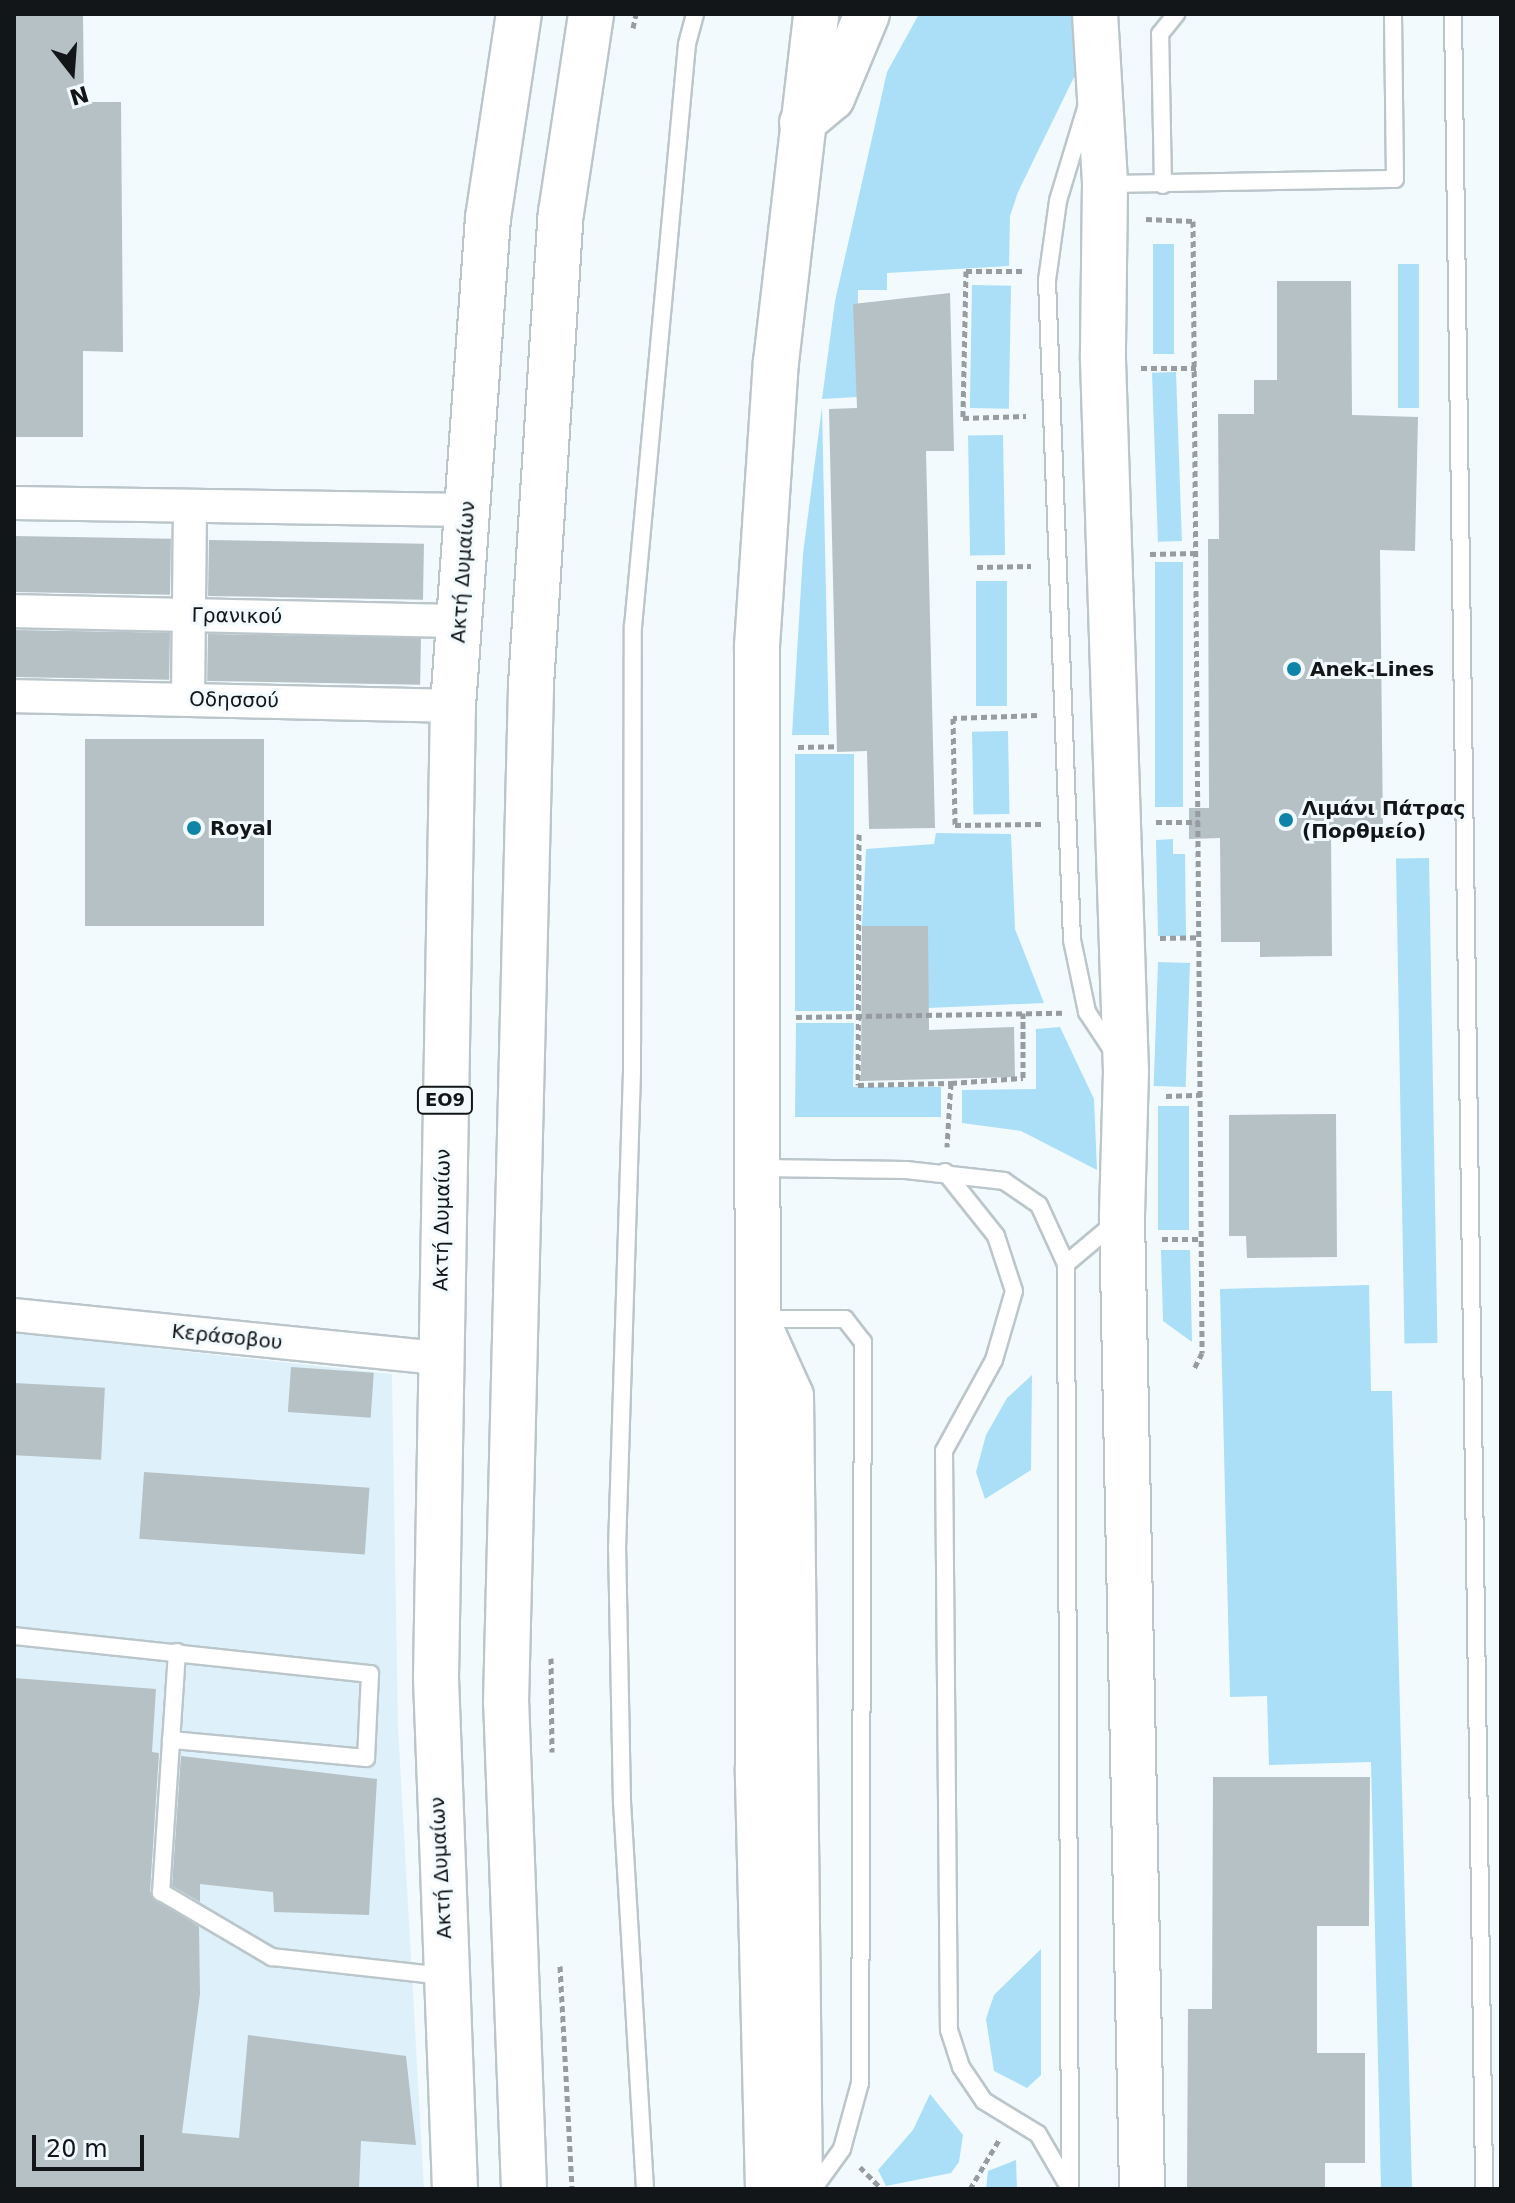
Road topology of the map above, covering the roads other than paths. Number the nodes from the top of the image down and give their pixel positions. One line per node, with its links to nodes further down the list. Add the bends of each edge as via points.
1 (519, 14): 16 (main road, Ακτή Δυμαίων / ΕΟ9, via 489,204)
2 (591, 14): 36 (main road, via 561,213 531,685 506,1703)
3 (695, 14): 37 (lane, via 687,44 633,627 632,1070 617,1549 622,1803)
4 (816, 14): 11 (main road)
5 (867, 14): 11 (main road, via 832,98)
6 (1095, 14): 10 (main road)
7 (1176, 14): 12 (lane, via 1160,34)
8 (1393, 14): 12 (lane, via 1395,179)
9 (1453, 14): 43 (lane)
10 (1096, 80): 13 (main road); 23 (lane, via 1069,156 1048,271 1072,940 1087,1012)
11 (802, 123): 24 (main road, via 762,552)
12 (1163, 185): 13 (lane)
13 (1105, 194): 23 (main road, via 1103,368)
14 (14, 503): 15 (street)
15 (190, 506): 16 (street); 18 (street)
16 (467, 510): 19 (main road, Ακτή Δυμαίων / ΕΟ9)
17 (14, 611): 18 (street, Γρανικού)
18 (189, 615): 19 (street, Γρανικού); 21 (street)
19 (460, 621): 22 (main road, Ακτή Δυμαίων / ΕΟ9)
20 (14, 696): 21 (street, Οδησσού)
21 (188, 699): 22 (street, Οδησσού)
22 (453, 706): 30 (main road, Ακτή Δυμαίων / ΕΟ9)
23 (1126, 1071): 26 (main road)
24 (755, 1168): 25 (lane); 29 (main road)
25 (945, 1172): 27 (lane, via 1024,1190 1039,1205); 41 (lane, via 996,1236 1014,1291 994,1360 944,1451 949,2030 961,2067 984,2101 1038,2134)
26 (1122, 1218): 27 (lane); 42 (main road)
27 (1066, 1264): 41 (lane)
28 (14, 1315): 30 (street, Κεράσοβου)
29 (756, 1319): 38 (main road); 39 (main road, via 791,1396); 40 (lane, via 845,1319 863,1342 860,2083 842,2149)
30 (439, 1358): 34 (main road, Ακτή Δυμαίων / ΕΟ9, via 436,1766)
31 (14, 1636): 32 (lane)
32 (177, 1652): 33 (lane); 33 (lane, via 370,1674 366,1758)
33 (171, 1740): 34 (lane, via 161,1892 272,1957)
34 (447, 1976): 35 (main road, Ακτή Δυμαίων / ΕΟ9)
35 (455, 2189)
36 (524, 2189)
37 (645, 2189)
38 (768, 2189)
39 (800, 2189)
40 (813, 2189)
41 (1070, 2189)
42 (1142, 2189)
43 (1484, 2189)

